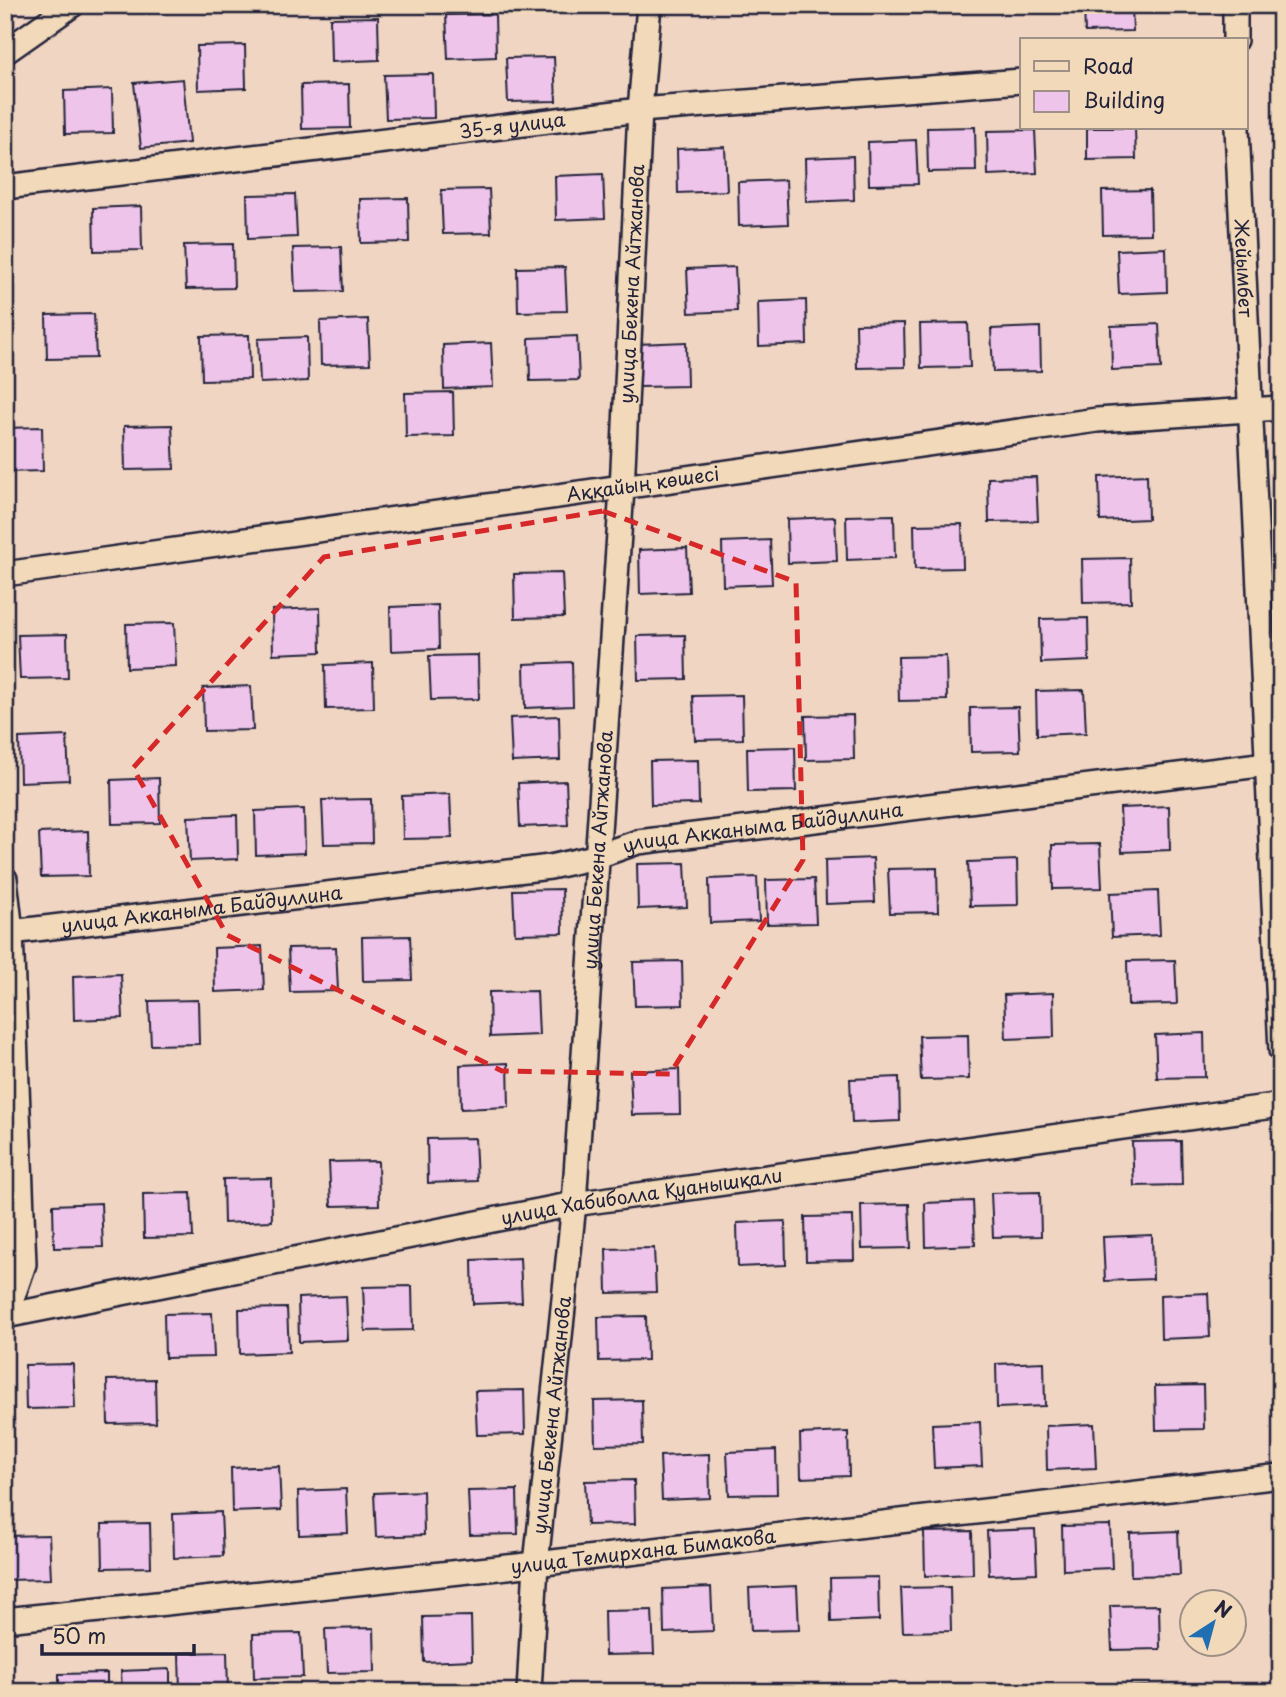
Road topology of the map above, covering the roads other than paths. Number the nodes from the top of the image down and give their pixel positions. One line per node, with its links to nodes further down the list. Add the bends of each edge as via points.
1 (72, 5): 5 (street)
2 (649, 5): 7 (street, улица Бекена Айтжанова)
3 (1235, 5): 4 (street)
4 (1235, 38)
5 (5, 52)
6 (1020, 81): 7 (street, 35-я улица)
7 (640, 110): 9 (street, 35-я улица); 12 (street, улица Бекена Айтжанова)
8 (1237, 130): 11 (street, Жейымбет)
9 (5, 187)
10 (1281, 408): 11 (street, Аққайың көшесі)
11 (1249, 410): 12 (street, Аққайың көшесі, via 1097,420); 14 (street, Жейымбет)
12 (622, 489): 13 (street, Аққайың көшесі); 16 (street, улица Бекена Айтжанова)
13 (5, 574)
14 (1273, 682): 15 (street, Жейымбет)
15 (1267, 764): 16 (street, улица Акканыма Байдуллина, via 638,842); 19 (street, Жейымбет)
16 (595, 857): 18 (street, улица Акканыма Байдуллина, via 550,867); 22 (street, улица Бекена Айтжанова)
17 (5, 879): 18 (street)
18 (11, 932): 23 (street, via 24,1264)
19 (1278, 944): 20 (street, Жейымбет)
20 (1281, 1050)
21 (1281, 1105): 22 (street, улица Хабиболла Қуанышқали)
22 (574, 1204): 23 (street, улица Хабиболла Қуанышқали); 25 (street, улица Бекена Айтжанова)
23 (6, 1317)
24 (1281, 1476): 25 (street, улица Темирхана Бимакова)
25 (536, 1564): 26 (street, улица Темирхана Бимакова); 27 (street, улица Бекена Айтжанова)
26 (5, 1620)
27 (530, 1692)

